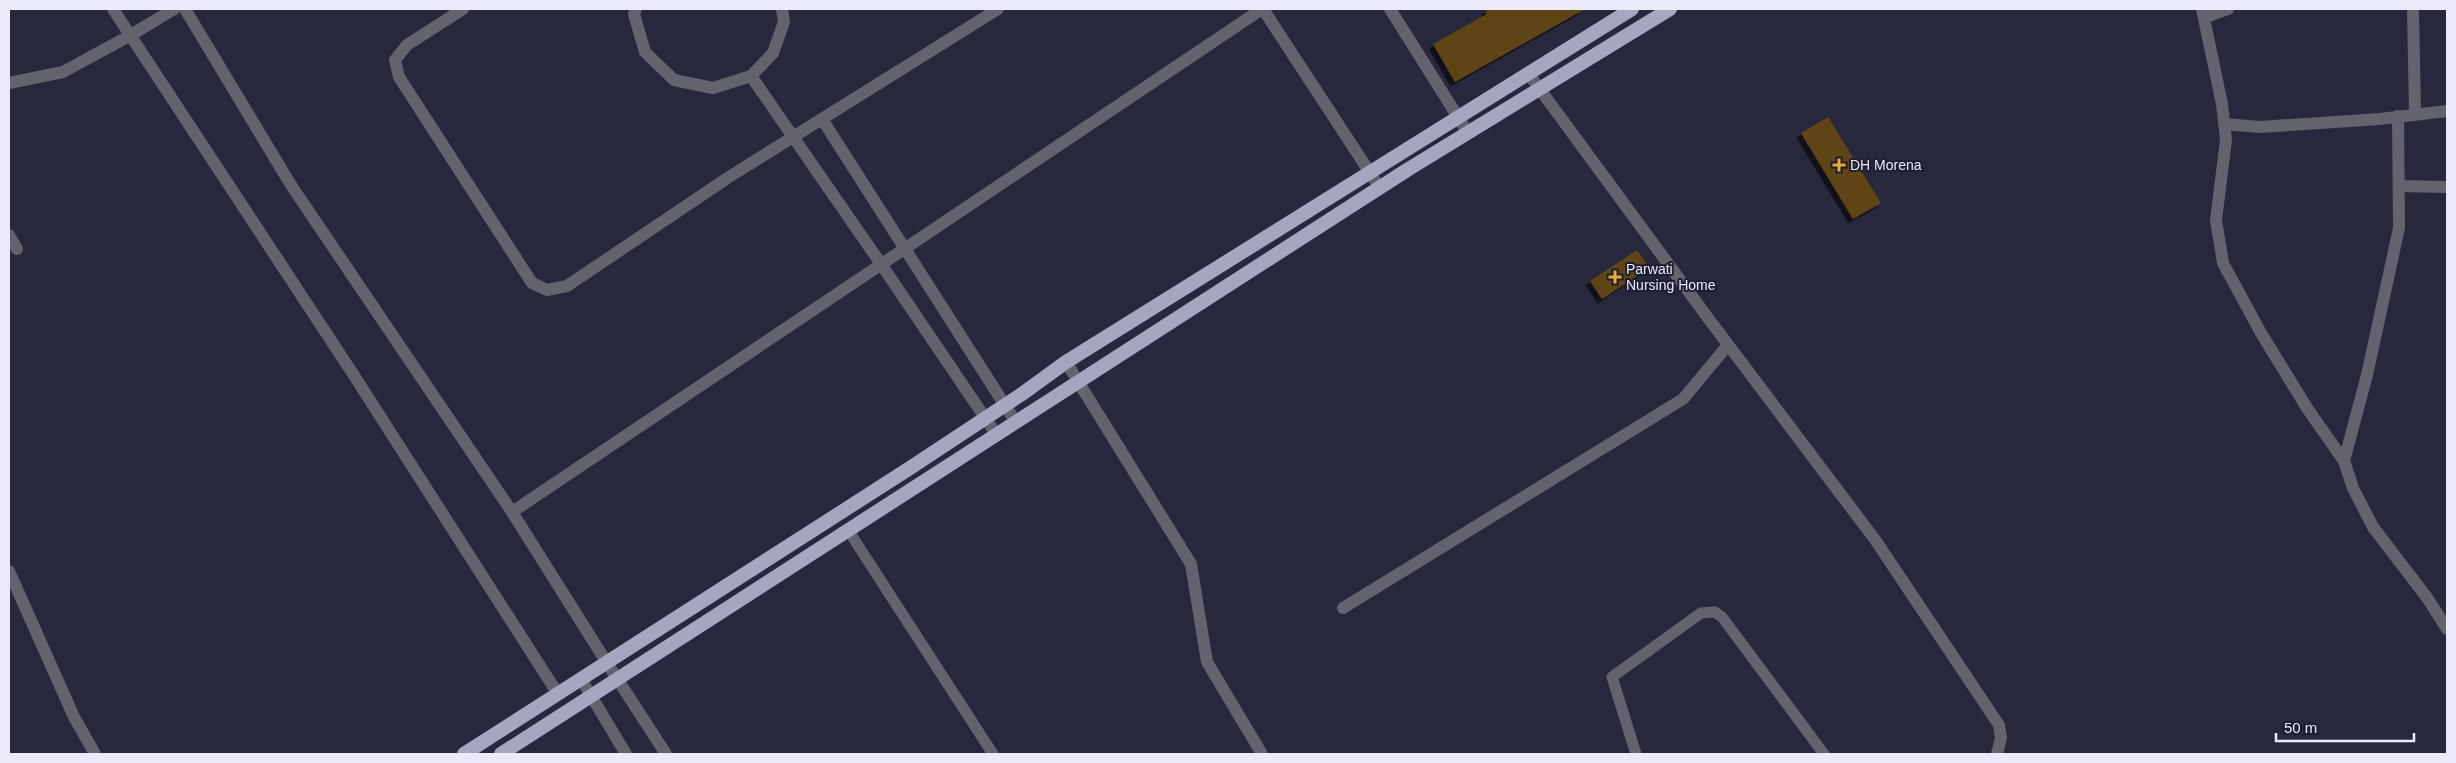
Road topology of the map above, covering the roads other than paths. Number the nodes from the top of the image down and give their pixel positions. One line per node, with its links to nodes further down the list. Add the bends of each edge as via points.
1 (113, 9): 15 (street)
2 (174, 9): 15 (street)
3 (185, 9): 44 (street, via 291,185)
4 (463, 9): 27 (street, via 407,45 395,60 399,77 532,283 547,290 566,286)
5 (636, 9): 17 (street, via 634,14 645,52 674,80 713,88)
6 (782, 9): 17 (street, via 784,22 773,53)
7 (998, 9): 24 (street)
8 (1263, 9): 28 (street); 34 (street)
9 (1390, 9): 22 (street)
10 (1632, 9): 16 (highway)
11 (1670, 9): 19 (highway)
12 (2228, 9): 14 (street)
13 (2414, 9): 21 (street)
14 (2203, 13): 25 (street)
15 (131, 34): 18 (street, via 63,72); 52 (street)
16 (1528, 73): 19 (street); 22 (highway)
17 (751, 76): 27 (street)
18 (9, 83)
19 (1539, 89): 26 (highway); 36 (street)
20 (2447, 111): 21 (street)
21 (2414, 113): 23 (street)
22 (1458, 116): 26 (street); 28 (highway)
23 (2398, 116): 25 (street, via 2260,127); 29 (street)
24 (822, 119): 27 (street); 34 (street)
25 (2224, 124): 43 (street, via 2226,140 2216,220 2223,264 2261,333)
26 (1468, 133): 31 (highway)
27 (792, 138): 35 (street)
28 (1370, 172): 31 (street); 37 (highway)
29 (2399, 186): 30 (street); 43 (street, via 2399,228 2367,375)
30 (2447, 187)
31 (1380, 188): 38 (highway)
32 (9, 235): 33 (street)
33 (17, 249)
34 (903, 249): 35 (street); 39 (street)
35 (881, 264): 40 (street); 44 (street)
36 (1728, 345): 47 (street, via 1683,399); 63 (street, via 1876,541 1990,711 1999,725 2001,738)
37 (1066, 362): 38 (street); 39 (highway)
38 (1077, 382): 41 (highway); 60 (street, via 1191,564 1207,662)
39 (1004, 406): 40 (highway); 41 (street)
40 (985, 418): 42 (street); 49 (highway)
41 (1015, 422): 42 (highway)
42 (996, 434): 45 (highway)
43 (2344, 461): 48 (street, via 2372,527)
44 (512, 512): 49 (street)
45 (848, 530): 50 (highway); 59 (lane)
46 (9, 571): 54 (street, via 74,717)
47 (1344, 608)
48 (2447, 629)
49 (608, 663): 50 (street); 51 (highway)
50 (618, 679): 53 (highway); 58 (street)
51 (581, 680): 52 (highway); 53 (street)
52 (558, 694): 55 (highway)
53 (591, 696): 56 (highway); 57 (street)
54 (94, 754)
55 (464, 754)
56 (500, 754)
57 (626, 754)
58 (666, 754)
59 (993, 754)
60 (1262, 754)
61 (1636, 754): 62 (lane, via 1612,677 1701,612 1715,612 1722,617)
62 (1824, 754)
63 (1997, 754)

